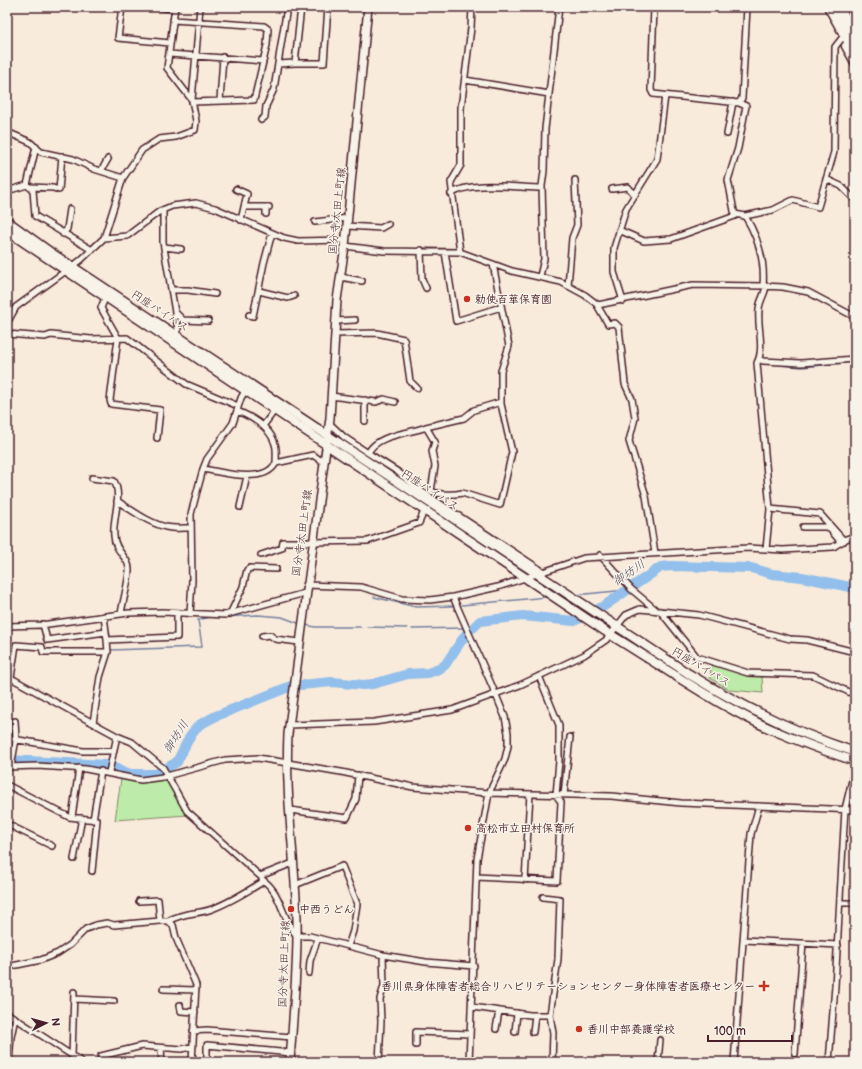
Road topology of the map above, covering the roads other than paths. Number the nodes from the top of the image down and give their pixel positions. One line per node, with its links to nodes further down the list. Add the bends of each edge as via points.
1 (122, 7): 23 (street, via 118,38)
2 (158, 7): 16 (street)
3 (200, 7): 19 (street)
4 (287, 7): 31 (street)
5 (301, 7): 30 (street)
6 (306, 7): 17 (street)
7 (368, 7): 66 (main road, 国分寺太田上町線)
8 (472, 7): 32 (street)
9 (559, 7): 33 (street)
10 (654, 7): 34 (street, via 650,90 653,94)
11 (746, 7): 38 (street, via 742,98)
12 (824, 7): 22 (highway)
13 (829, 7): 24 (highway)
14 (839, 7): 21 (highway)
15 (844, 7): 20 (highway)
16 (175, 8): 18 (street)
17 (328, 8): 30 (street, via 324,63)
18 (174, 20): 19 (street); 23 (street)
19 (199, 22): 26 (street); 28 (street, via 264,26 268,29)
20 (855, 27)
21 (855, 36)
22 (842, 38): 29 (highway); 47 (street, via 835,47 834,152)
23 (170, 43): 25 (street)
24 (855, 52)
25 (169, 54): 26 (street); 35 (street, via 167,68)
26 (196, 55): 27 (street); 35 (street)
27 (223, 57): 28 (street); 36 (street)
28 (263, 61): 36 (street, via 254,100)
29 (855, 62)
30 (295, 63): 31 (street)
31 (278, 64): 39 (street, via 273,95 266,106 265,117)
32 (465, 80): 33 (street); 54 (street, via 461,108 461,165 451,182)
33 (549, 94): 50 (street)
34 (665, 96): 37 (street); 55 (street, via 657,159)
35 (192, 101): 36 (street); 46 (street, via 195,130 152,143 142,150)
36 (220, 101)
37 (733, 102): 38 (street); 41 (street)
38 (739, 103): 61 (street, via 746,106 738,148 728,180)
39 (261, 120)
40 (7, 132): 42 (street, via 23,138)
41 (727, 134)
42 (36, 147): 43 (street, via 41,152); 49 (street)
43 (62, 156): 45 (street); 49 (street, via 59,190)
44 (108, 158): 45 (street)
45 (101, 170): 46 (street)
46 (123, 178): 72 (street)
47 (826, 178): 56 (street, via 841,186); 62 (street, via 818,207 793,200 773,210)
48 (575, 180): 85 (street, via 577,225 572,238)
49 (29, 186): 53 (street); 71 (street, via 33,190 35,216)
50 (542, 188): 54 (street, via 488,186 461,189); 82 (street, via 544,259)
51 (236, 189): 57 (street, via 247,194)
52 (612, 189): 55 (street, via 628,187)
53 (7, 191)
54 (451, 194): 79 (street)
55 (635, 195): 68 (street, via 626,209)
56 (855, 200)
57 (244, 207): 60 (street, via 267,207); 63 (street)
58 (70, 208): 71 (street, via 67,229)
59 (163, 210): 63 (street, via 196,203 215,208); 72 (street, via 127,236); 74 (street)
60 (266, 214)
61 (735, 214): 62 (street); 68 (street, via 671,238 644,241)
62 (745, 216): 86 (street, via 763,262)
63 (241, 220): 70 (street)
64 (7, 221): 81 (highway, 円座バイパス)
65 (315, 222): 66 (street)
66 (347, 222): 67 (street, via 381,228); 73 (main road, 国分寺太田上町線)
67 (388, 224)
68 (620, 230): 93 (street, via 614,248 613,262)
69 (7, 231): 81 (highway, 円座バイパス)
70 (272, 233): 73 (street, via 298,240); 89 (street)
71 (63, 234): 76 (street)
72 (104, 238): 76 (street)
73 (345, 243): 77 (street, via 384,251); 83 (main road, 国分寺太田上町線)
74 (164, 246): 75 (street); 88 (street)
75 (181, 249)
76 (92, 250): 81 (street)
77 (421, 250): 78 (street); 87 (street, via 422,279)
78 (445, 252): 79 (street); 95 (street, via 456,321)
79 (460, 252): 80 (street)
80 (493, 264): 82 (street, via 526,275); 95 (street)
81 (69, 269): 92 (highway, 円座バイパス); 102 (street, via 16,307); 104 (highway, 円座バイパス)
82 (540, 276): 85 (street)
83 (340, 277): 84 (street); 101 (main road, 国分寺太田上町線)
84 (362, 281)
85 (568, 286): 94 (street)
86 (765, 286): 93 (street, via 693,285); 98 (street, via 808,292); 107 (street, via 766,293 759,309)
87 (426, 288)
88 (172, 290): 90 (street); 96 (street)
89 (259, 291): 91 (street, via 288,298); 97 (street, via 253,316)
90 (216, 294)
91 (294, 296)
92 (105, 298): 106 (street, via 100,308); 110 (highway, 円座バイパス)
93 (623, 301): 94 (street)
94 (597, 305): 140 (street, via 608,324 615,323 619,327 625,384 632,399 635,418 629,441 646,496)
95 (501, 307): 114 (street, via 510,346 501,371)
96 (175, 312): 100 (street, via 183,320); 104 (street, via 178,329)
97 (249, 315)
98 (855, 317)
99 (355, 320): 101 (street)
100 (208, 321)
101 (336, 321): 105 (main road, 国分寺太田上町線)
102 (7, 323)
103 (7, 334): 106 (street)
104 (175, 334): 121 (highway, 円座バイパス)
105 (335, 334): 109 (street, via 377,333 404,339 410,380); 111 (main road, 国分寺太田上町線)
106 (118, 338): 115 (street, via 131,340 186,384); 122 (street, via 111,404 160,410)
107 (759, 359): 108 (street, via 801,363); 133 (street, via 757,363)
108 (855, 359)
109 (417, 388)
110 (245, 391): 115 (street); 116 (highway, 円座バイパス)
111 (331, 396): 112 (street); 118 (main road, 国分寺太田上町線)
112 (365, 400): 113 (street, via 376,402 384,399); 117 (street)
113 (395, 402)
114 (501, 402): 120 (street, via 474,410 464,418); 120 (street, via 512,452 500,505 462,492 457,494 431,491 435,466 432,451 435,442)
115 (237, 408): 119 (street); 127 (street, via 233,423 207,459)
116 (275, 410): 119 (street); 123 (highway, 円座バイパス)
117 (365, 421)
118 (329, 423): 121 (main road, 国分寺太田上町線); 124 (street)
119 (263, 426): 126 (street, via 276,445)
120 (426, 427): 124 (street, via 384,439)
121 (327, 435): 123 (main road, 国分寺太田上町線); 144 (highway, 円座バイパス)
122 (157, 438)
123 (326, 444): 125 (main road, 国分寺太田上町線); 132 (highway, 円座バイパス)
124 (368, 453): 144 (street)
125 (323, 462): 126 (street, via 313,455); 137 (main road, 国分寺太田上町線)
126 (276, 463): 128 (street, via 267,472)
127 (203, 469): 128 (street); 135 (street, via 191,514)
128 (247, 476): 131 (street)
129 (92, 478): 130 (street, via 114,481)
130 (117, 501): 135 (street, via 139,515 167,527); 151 (street, via 114,538 119,553 126,559 129,572)
131 (240, 507)
132 (424, 509): 137 (street, via 419,523 368,541); 145 (highway, 円座バイパス)
133 (770, 509): 138 (street, via 820,514); 139 (street)
134 (803, 527): 138 (street, via 828,527)
135 (191, 528): 152 (street)
136 (855, 536): 138 (street)
137 (312, 542): 141 (street, via 283,542 282,548); 146 (main road, 国分寺太田上町線)
138 (843, 542): 139 (street, via 833,547)
139 (766, 549): 140 (street)
140 (655, 553): 142 (street)
141 (261, 555)
142 (600, 555): 144 (street); 149 (street, via 632,589)
143 (276, 569): 153 (street, via 247,570 243,587)
144 (541, 573): 145 (street); 157 (highway, 円座バイパス)
145 (527, 577): 148 (street, via 498,587); 159 (highway, 円座バイパス)
146 (306, 585): 147 (main road, 国分寺太田上町線); 148 (street, via 361,587 402,599)
147 (305, 593): 153 (street); 162 (main road, 国分寺太田上町線)
148 (453, 597): 166 (street)
149 (658, 611): 157 (street, via 634,610 626,615); 164 (street, via 699,614 790,639 807,640); 167 (street, via 697,658 748,673 813,675)
150 (176, 613): 151 (street); 152 (street); 161 (street, via 177,637)
151 (121, 614): 154 (street)
152 (190, 614): 153 (street)
153 (230, 614)
154 (104, 616): 155 (street); 158 (street)
155 (43, 624): 156 (street); 158 (street, via 47,640)
156 (7, 626)
157 (617, 627): 159 (street); 176 (highway, 円座バイパス, via 715,690 762,715 794,730)
158 (106, 632): 161 (street)
159 (612, 635): 165 (street, via 590,652); 177 (highway, 円座バイパス, via 758,723)
160 (262, 636): 162 (street)
161 (107, 640): 163 (street)
162 (299, 642): 170 (main road, 国分寺太田上町線)
163 (108, 652): 169 (street, via 99,681); 169 (street, via 43,652 42,648 16,645 11,678)
164 (855, 652)
165 (539, 676): 166 (street); 189 (street, via 559,725)
166 (496, 695): 170 (street, via 452,710 374,722); 187 (street, via 505,718 508,746 505,759)
167 (855, 695)
168 (15, 721): 174 (street)
169 (93, 724): 171 (street)
170 (289, 725): 179 (main road, 国分寺太田上町線)
171 (117, 736): 175 (street); 184 (street, via 132,742)
172 (570, 737): 190 (street)
173 (7, 738): 174 (street)
174 (16, 739): 175 (street, via 82,751); 178 (street)
175 (114, 751): 181 (street)
176 (855, 752)
177 (855, 761)
178 (10, 764): 180 (street)
179 (287, 764): 184 (street, via 269,759 235,758); 185 (street); 193 (main road, 国分寺太田上町線)
180 (79, 768): 183 (street); 195 (street)
181 (110, 768): 183 (street); 184 (street, via 134,780)
182 (855, 768): 192 (street)
183 (101, 771): 197 (street)
184 (165, 772): 203 (street, via 187,811)
185 (358, 775): 187 (street, via 413,787); 193 (street, via 356,799 347,818)
186 (7, 785): 195 (street)
187 (489, 793): 188 (street); 204 (street, via 477,859)
188 (530, 794): 189 (street); 205 (street)
189 (556, 795): 190 (street); 205 (street, via 561,802 557,881)
190 (564, 795): 191 (street)
191 (759, 806): 192 (street); 216 (street, via 751,834)
192 (845, 809): 194 (street); 210 (street)
193 (290, 810): 201 (main road, 国分寺太田上町線)
194 (855, 810)
195 (72, 817): 196 (street)
196 (82, 818): 197 (street); 200 (street)
197 (93, 820): 202 (street, via 96,820)
198 (7, 824): 199 (street)
199 (52, 846)
200 (74, 859)
201 (293, 863): 203 (street); 207 (main road, 国分寺太田上町線)
202 (92, 870)
203 (260, 876): 206 (street)
204 (477, 877): 205 (street); 221 (street)
205 (525, 880)
206 (264, 881): 213 (street, via 211,909 180,915); 214 (street, via 273,888 290,928)
207 (294, 885): 214 (main road, 国分寺太田上町線); 219 (street, via 342,866 357,904)
208 (543, 897): 236 (street, via 560,899 558,959)
209 (139, 901): 212 (street, via 158,900)
210 (840, 903): 211 (street); 218 (street)
211 (855, 903)
212 (160, 921): 213 (street); 222 (street, via 96,925 86,929 58,953 41,960)
213 (168, 921): 225 (street, via 173,925)
214 (297, 936): 215 (street); 243 (main road, 国分寺太田上町線)
215 (318, 938): 219 (street); 223 (street)
216 (743, 940): 217 (street); 262 (street)
217 (803, 943): 218 (street); 249 (street)
218 (838, 945): 263 (street)
219 (348, 946): 220 (street)
220 (383, 955): 221 (street); 258 (street, via 384,986 380,999)
221 (474, 966): 230 (street)
222 (7, 967)
223 (309, 972)
224 (163, 988): 225 (street)
225 (196, 990): 233 (street)
226 (74, 992): 227 (street)
227 (74, 1000): 228 (street); 250 (street)
228 (114, 1000)
229 (180, 1005): 233 (street, via 181,1010)
230 (472, 1007): 231 (street); 242 (street)
231 (499, 1011): 234 (street); 238 (street)
232 (7, 1012): 237 (street)
233 (194, 1012): 239 (street)
234 (517, 1013): 235 (street); 240 (street)
235 (534, 1015): 236 (street); 241 (street)
236 (550, 1015): 260 (street, via 553,1032)
237 (15, 1018): 250 (street); 251 (street)
238 (496, 1029)
239 (193, 1031): 243 (street); 246 (street)
240 (515, 1032)
241 (533, 1032)
242 (470, 1034): 245 (street, via 416,1032); 259 (street)
243 (292, 1037): 248 (main road, 国分寺太田上町線)
244 (660, 1040): 261 (street)
245 (416, 1045)
246 (192, 1046): 247 (street, via 182,1049); 255 (street)
247 (162, 1048): 253 (street, via 142,1046 101,1056); 254 (street)
248 (290, 1052): 256 (street, via 207,1045); 257 (main road, 国分寺太田上町線)
249 (795, 1054)
250 (72, 1056): 252 (street)
251 (9, 1062)
252 (82, 1062)
253 (101, 1062)
254 (162, 1062)
255 (192, 1062)
256 (207, 1062)
257 (290, 1062)
258 (378, 1062)
259 (469, 1062)
260 (552, 1062)
261 (658, 1062)
262 (734, 1062)
263 (829, 1062)

